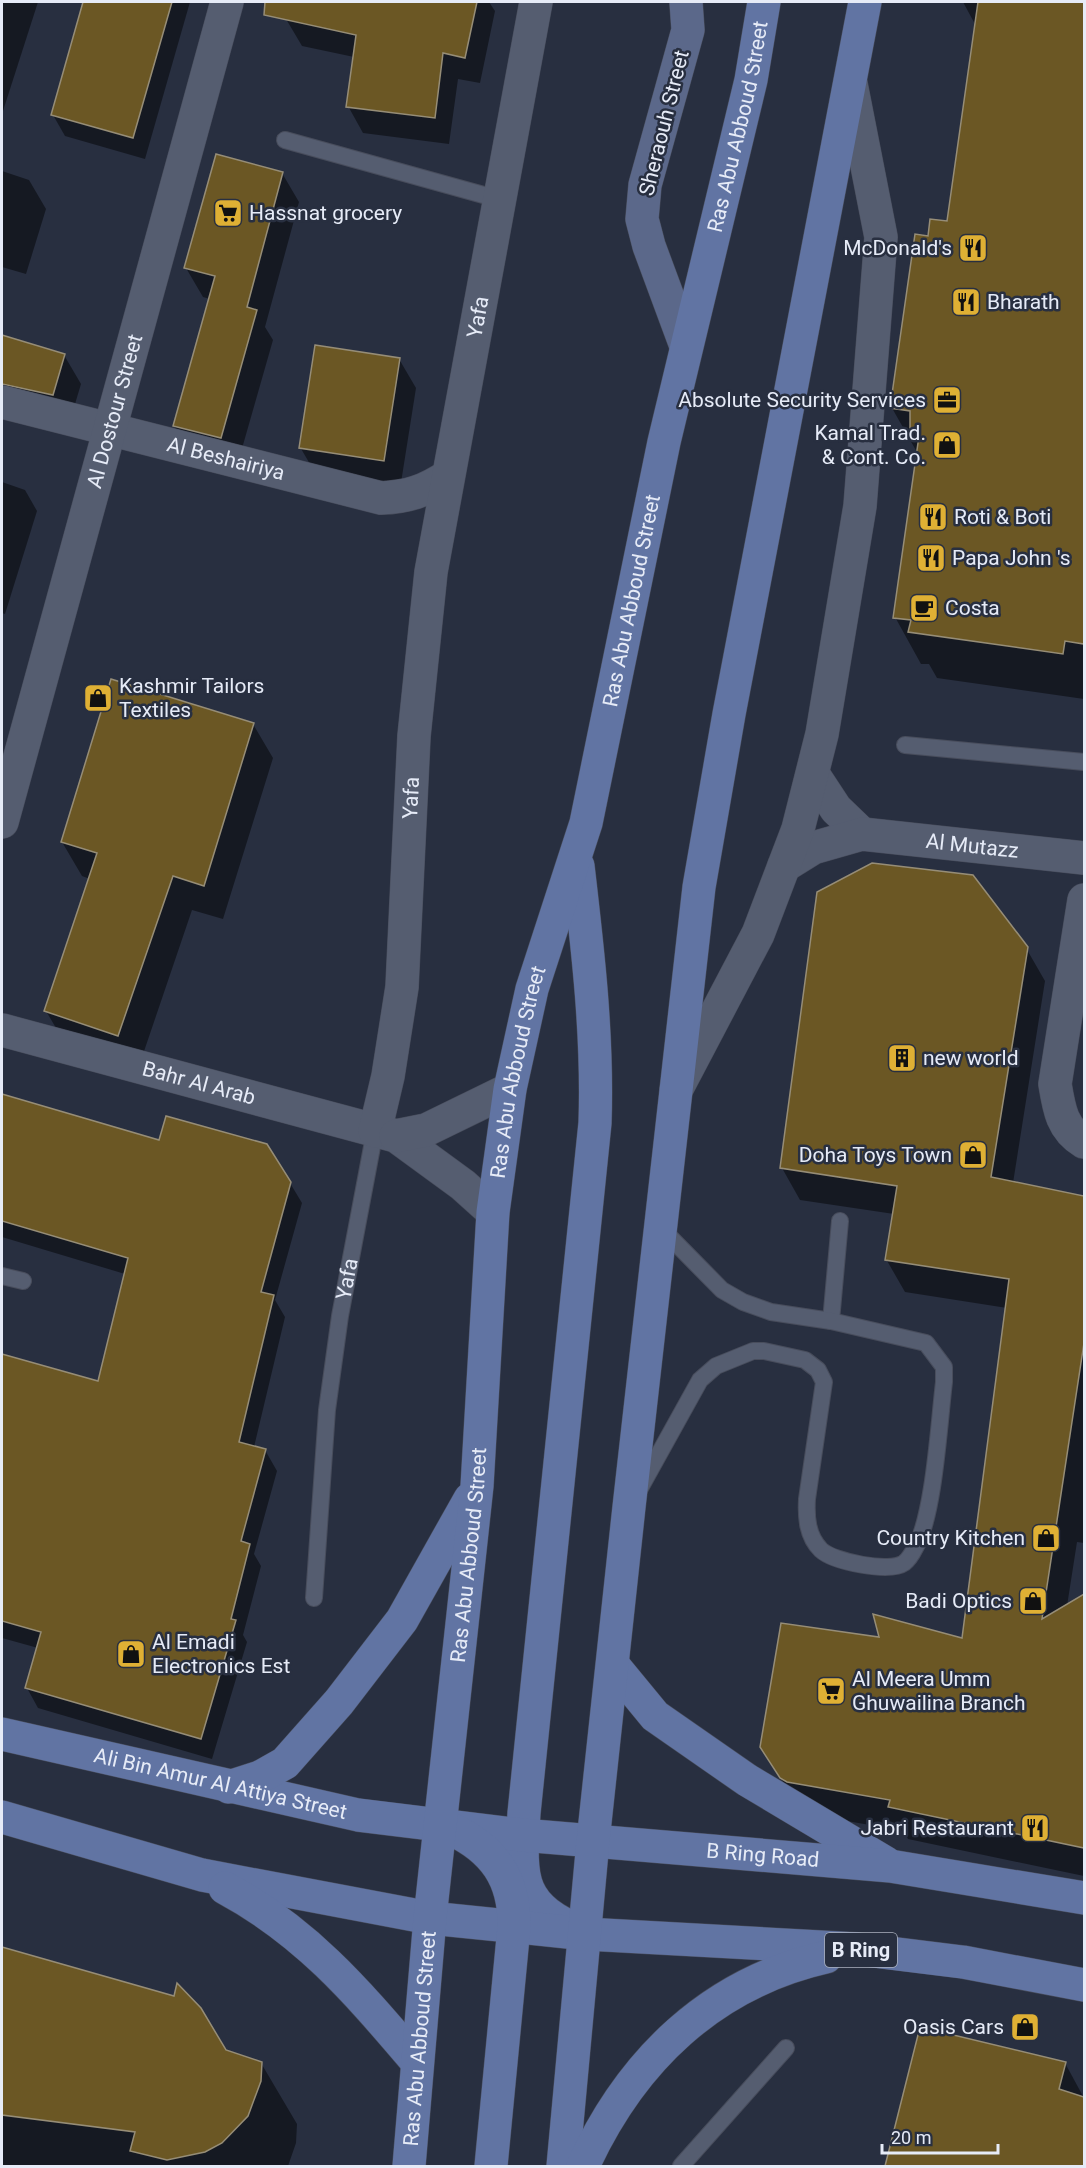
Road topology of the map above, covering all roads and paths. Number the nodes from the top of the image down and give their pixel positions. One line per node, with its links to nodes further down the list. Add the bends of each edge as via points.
1 (227, 2): 11 (street, Al Dostour Street)
2 (536, 2): 8 (street, Yafa)
3 (764, 2): 9 (main road, Ras Abu Abboud Street, via 751,81)
4 (865, 2): 6 (main road)
5 (689, 11): 9 (street, Sheraouh Street, via 645,185 642,219)
6 (850, 84): 15 (street, via 881,237 860,506); 24 (main road, via 729,714 699,887)
7 (285, 140): 8 (lane)
8 (498, 199): 12 (street, Yafa)
9 (686, 346): 18 (main road, Ras Abu Abboud Street)
10 (2, 402): 11 (street, Al Beshairiya)
11 (110, 429): 12 (street, Al Beshairiya, via 381,498 404,497); 16 (street, Al Dostour Street)
12 (447, 476): 25 (street, Yafa, via 418,685 402,987 388,1076)
13 (904, 746): 14 (lane)
14 (1084, 762)
15 (813, 774): 17 (street, via 836,809); 20 (street)
16 (2, 822)
17 (862, 834): 19 (street, Al Mutazz); 20 (street, Al Mutazz, via 813,848)
18 (577, 856): 23 (main road, Ras Abu Abboud Street, via 532,989); 41 (main road, via 594,1025 595,1123)
19 (1084, 858)
20 (784, 866): 24 (street, via 758,934)
21 (1084, 900): 26 (street, via 1055,1084 1060,1114 1072,1135)
22 (2, 1030): 25 (street, Bahr Al Arab)
23 (510, 1089): 25 (street, Bahr Al Arab, via 426,1130); 27 (main road, Ras Abu Abboud Street)
24 (674, 1095): 29 (main road)
25 (386, 1133): 27 (street, Bahr Al Arab, via 455,1178); 35 (lane, Yafa, via 342,1305 329,1398)
26 (1084, 1143)
27 (493, 1212): 33 (main road, Ras Abu Abboud Street)
28 (840, 1221): 32 (lane)
29 (660, 1227): 32 (lane, via 722,1290 742,1302 771,1312); 34 (main road)
30 (2, 1276): 31 (lane)
31 (23, 1281)
32 (831, 1321): 34 (lane, via 926,1343 944,1367 927,1512 915,1548 904,1563 889,1568 839,1560 822,1551 812,1537 806,1517 807,1499 824,1382 818,1370 805,1360 764,1351 726,1361 700,1380)
33 (477, 1486): 38 (main road, via 402,1620 366,1668 285,1762 260,1777); 40 (main road, Ras Abu Abboud Street)
34 (629, 1508): 36 (main road)
35 (314, 1598)
36 (613, 1665): 42 (main road); 43 (main road, via 655,1716 747,1780)
37 (2, 1734): 38 (main road, Ali Bin Amur Al Attiya Street)
38 (229, 1787): 40 (main road, Ali Bin Amur Al Attiya Street, via 358,1815)
39 (2, 1816): 44 (main road)
40 (441, 1824): 41 (main road, B Ring Road); 46 (main road, Ras Abu Abboud Street); 47 (main road, via 496,1861 510,1885)
41 (522, 1835): 42 (main road, B Ring Road); 48 (main road, via 522,1872 528,1891 551,1918)
42 (593, 1841): 43 (main road, B Ring Road); 48 (main road)
43 (890, 1866): 45 (main road, B Ring Road)
44 (202, 1875): 46 (main road); 52 (main road, via 262,1910 300,1938 347,1980)
45 (1084, 1898)
46 (430, 1918): 47 (main road, B Ring); 52 (main road, Ras Abu Abboud Street)
47 (514, 1927): 48 (main road, B Ring); 54 (main road)
48 (586, 1934): 49 (main road, B Ring); 55 (main road)
49 (858, 1949): 50 (main road, B Ring, via 963,1962); 56 (main road, via 793,1964 733,1991 678,2030 633,2079)
50 (1084, 1985)
51 (786, 2048): 57 (lane)
52 (417, 2062): 53 (main road, Ras Abu Abboud Street)
53 (409, 2166)
54 (491, 2166)
55 (563, 2166)
56 (583, 2166)
57 (681, 2166)

